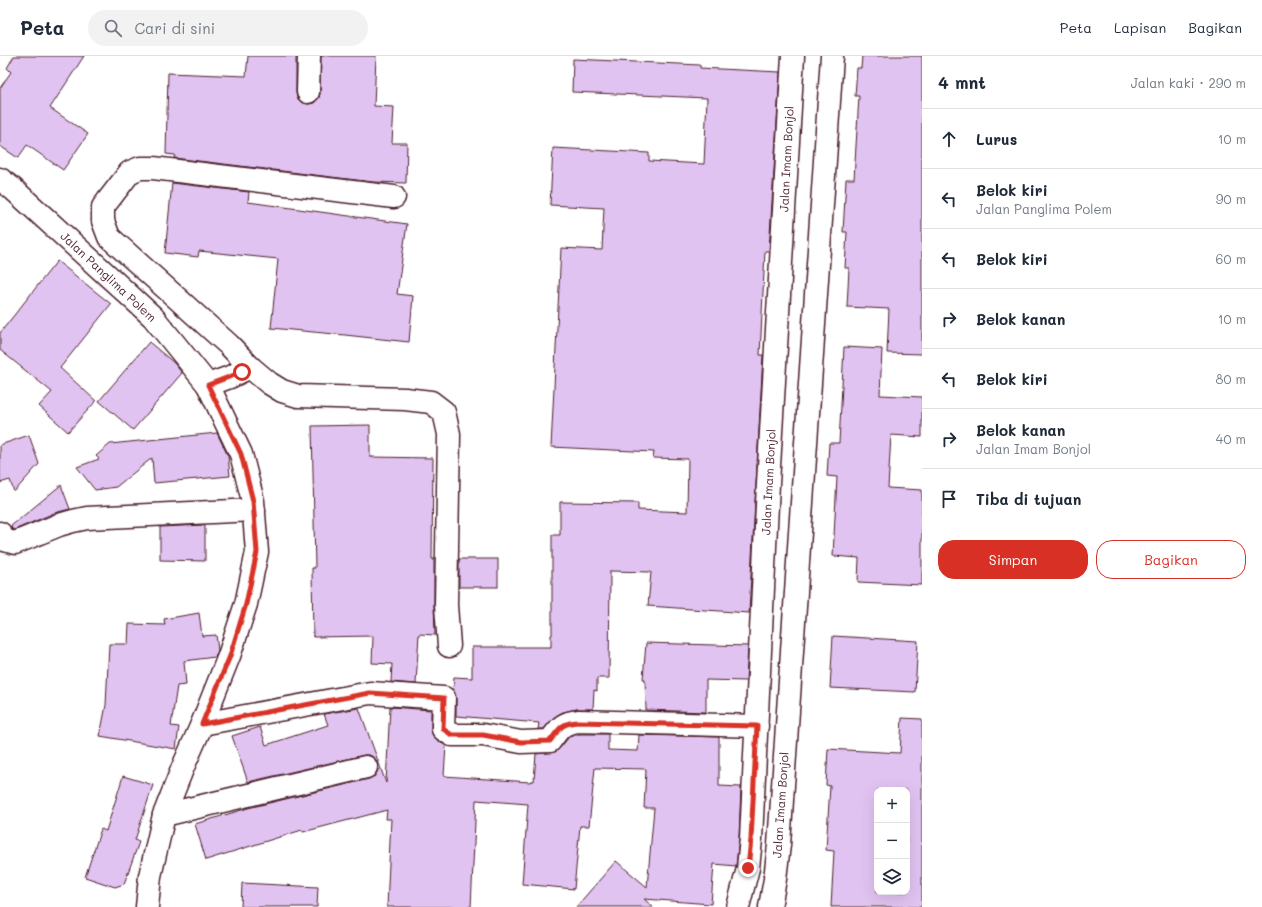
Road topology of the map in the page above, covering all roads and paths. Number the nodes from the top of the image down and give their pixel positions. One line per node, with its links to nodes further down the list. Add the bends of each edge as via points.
1 (309, 56): 4 (street)
2 (793, 56): 9 (street, Jalan Imam Bonjol)
3 (832, 56): 10 (street, Jalan Imam Bonjol)
4 (308, 92)
5 (0, 180): 8 (street, Jalan Panglima Polem, via 153,316)
6 (394, 197): 7 (street, via 153,168 140,168 130,172 103,207 103,221 109,237)
7 (250, 367): 8 (street); 13 (street, via 282,391 298,396 405,398 431,402 444,412 449,434 446,605)
8 (208, 385): 11 (street, Jalan Panglima Polem, via 241,454)
9 (768, 484): 10 (street); 15 (street, Jalan Imam Bonjol)
10 (803, 484): 20 (street, Jalan Imam Bonjol, via 779,845)
11 (254, 510): 12 (street, via 87,518 59,525 15,543 4,540); 14 (street, Jalan Panglima Polem, via 257,552 246,604 230,656)
12 (0, 533)
13 (449, 646)
14 (202, 724): 15 (street, via 370,693 444,698 443,729 452,735 483,735 521,742 550,741 567,723 578,722); 17 (street, Jalan Panglima Polem)
15 (757, 726): 19 (street, Jalan Imam Bonjol, via 748,868)
16 (366, 767): 17 (street)
17 (164, 815): 18 (street, Jalan Panglima Polem, via 150,876)
18 (147, 907)
19 (738, 907)
20 (770, 907)

